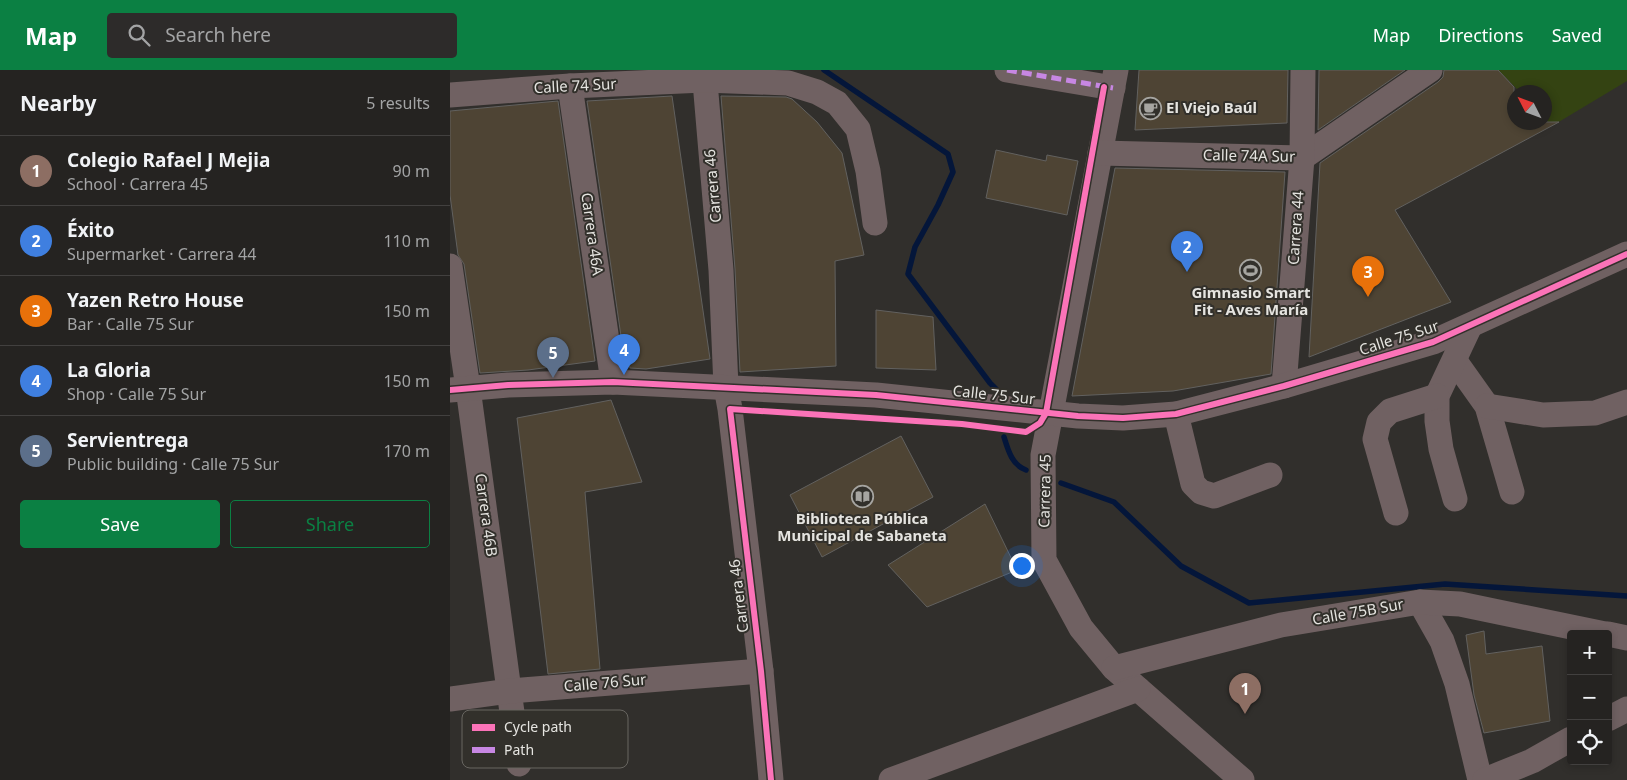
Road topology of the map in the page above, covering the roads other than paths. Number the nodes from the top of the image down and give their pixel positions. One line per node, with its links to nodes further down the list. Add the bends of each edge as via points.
1 (1007, 70): 5 (street)
2 (1303, 70): 9 (street, Carrera 44)
3 (1430, 70): 9 (street, Calle 74A Sur)
4 (704, 74): 6 (street, Calle 74 Sur); 10 (street, Calle 74 Sur, via 788,83 817,92 837,103 858,129 868,170); 17 (street, Carrera 46, via 721,270)
5 (1115, 79): 8 (street, Carrera 45)
6 (570, 86): 7 (street, Calle 74 Sur); 15 (street, Carrera 46A)
7 (450, 95)
8 (1100, 153): 9 (street, Calle 74A Sur); 22 (street, Carrera 45)
9 (1302, 158): 16 (street, Carrera 44)
10 (875, 223)
11 (1627, 254): 13 (street, Calle 75 Sur)
12 (450, 266): 18 (street, Carrera 46B)
13 (1470, 326): 14 (street); 16 (street, Calle 75 Sur, via 1433,342)
14 (1455, 361): 19 (street); 21 (street)
15 (613, 382): 17 (street, Calle 75 Sur); 18 (street, Calle 75 Sur)
16 (1284, 386): 23 (street, Calle 75 Sur)
17 (726, 387): 22 (street, Calle 75 Sur, via 876,395); 33 (street, Carrera 46)
18 (459, 389): 35 (street, Carrera 46B)
19 (1437, 396): 26 (street, via 1441,449); 27 (street, via 1390,412 1379,422 1374,438)
20 (1627, 402): 21 (street, via 1595,413 1543,415)
21 (1487, 406): 25 (street)
22 (1052, 413): 23 (street, Calle 75 Sur, via 1123,418); 32 (street, Carrera 45, via 1043,455 1044,560 1081,628)
23 (1176, 414): 24 (street, via 1193,484 1201,492 1214,496)
24 (1270, 475)
25 (1512, 492)
26 (1454, 499)
27 (1396, 513)
28 (1420, 602): 29 (street, Calle 75B Sur, via 1460,604); 32 (street, Calle 75B Sur, via 1281,625); 44 (street, via 1442,641 1457,684)
29 (1587, 630)
30 (1612, 635): 31 (street, Calle 75B Sur)
31 (1627, 638)
32 (1114, 668): 34 (street, Carrera 45)
33 (761, 671): 35 (street, Calle 76 Sur); 41 (street, Carrera 46)
34 (1138, 689): 42 (street); 43 (street, Carrera 45)
35 (510, 691): 36 (street, Calle 76 Sur); 38 (street, Carrera 46B)
36 (450, 698)
37 (1627, 709): 39 (street)
38 (512, 710)
39 (1612, 716)
40 (1567, 741): 45 (street, via 1532,761)
41 (771, 780)
42 (890, 780)
43 (1242, 780)
44 (1480, 780)
45 (1485, 780)

